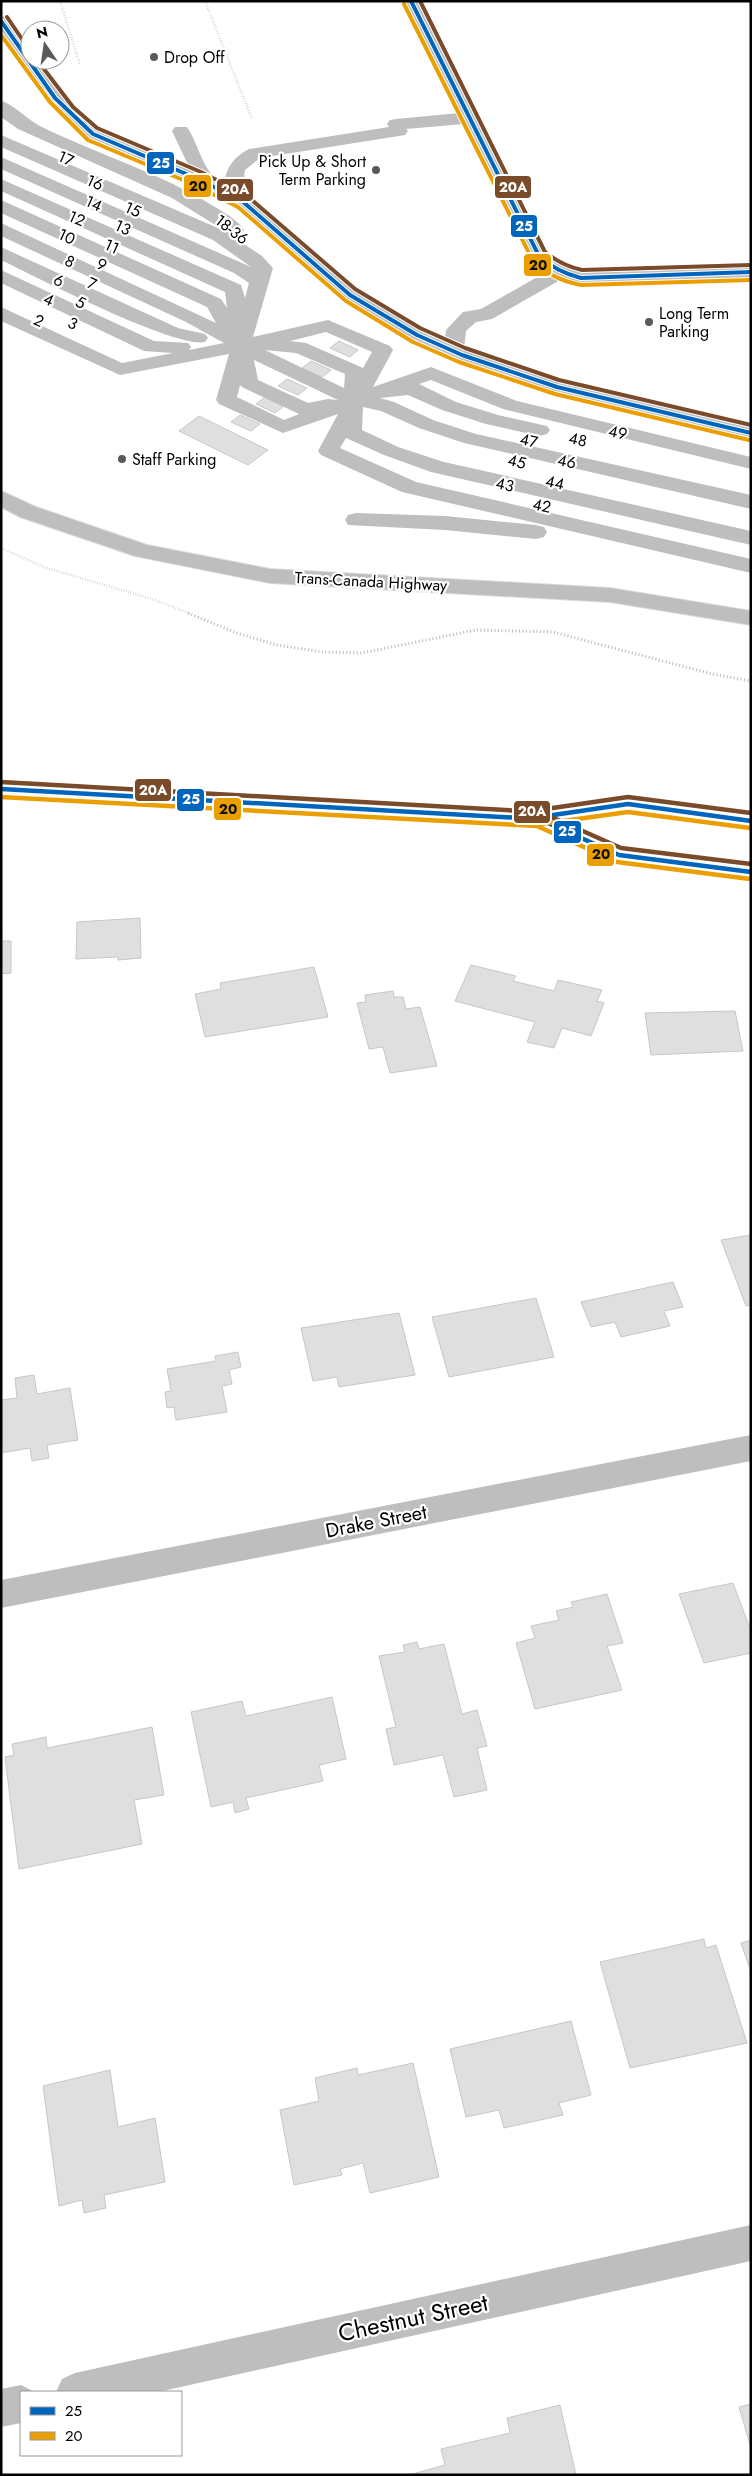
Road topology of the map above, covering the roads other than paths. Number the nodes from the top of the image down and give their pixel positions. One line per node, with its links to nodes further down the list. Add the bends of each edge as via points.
1 (411, 1): 4 (main road)
2 (1, 21): 11 (main road, via 66,108 93,134 151,161)
3 (2, 110): 29 (main road, 18-36, via 33,130 184,198 225,220 272,262)
4 (470, 118): 14 (main road, via 255,153 234,170); 23 (main road, via 539,256)
5 (1, 129): 17 (main road, 17)
6 (181, 131): 11 (main road)
7 (1, 140): 17 (main road, 16)
8 (1, 151): 29 (main road, 15, via 252,263 258,272)
9 (1, 162): 27 (main road, 14)
10 (1, 173): 27 (main road, 13)
11 (206, 181): 14 (main road)
12 (1, 184): 27 (main road, 12)
13 (1, 195): 27 (main road, 11)
14 (233, 195): 30 (main road, via 352,297 394,323)
15 (1, 206): 27 (main road, 10)
16 (1, 217): 27 (main road, 9)
17 (187, 217): 29 (main road, via 220,236 263,268)
18 (1, 229): 27 (main road, 8)
19 (1, 241): 27 (main road, 7)
20 (1, 253): 27 (main road, 6)
21 (1, 264): 27 (main road, 5)
22 (751, 272): 23 (main road, via 581,278)
23 (558, 273): 30 (main road, via 485,315 470,316 456,330)
24 (1, 276): 27 (main road, 4)
25 (1, 289): 29 (main road, 3, via 140,355)
26 (1, 302): 29 (main road, 2, via 130,362)
27 (202, 310): 29 (main road); 29 (main road); 29 (main road); 29 (main road)
28 (1, 313): 29 (main road, via 120,369)
29 (241, 346): 31 (main road, via 282,368); 31 (main road, via 299,346 355,372); 31 (main road, via 249,383 297,406 306,410); 31 (main road, via 226,400 283,427); 31 (main road, via 328,326 382,350)
30 (454, 353): 33 (main road, via 581,393)
31 (354, 399): 32 (main road); 32 (main road); 32 (main road); 32 (main road); 34 (main road, 49, via 431,373 510,405); 43 (main road, via 328,451 410,487)
32 (375, 415): 35 (main road, 48, via 449,406 493,420); 36 (main road, 47, via 438,415 482,429); 38 (main road, 46, via 426,424 471,439); 39 (main road, 45, via 460,449); 41 (main road, 44, via 403,442 449,458); 42 (main road, 43, via 391,451 438,468); 44 (main road, 42, via 425,478)
33 (751, 433)
34 (751, 463)
35 (751, 478)
36 (751, 490)
37 (1, 498): 46 (main road, Trans-Canada Highway, via 28,512 143,551 270,576 610,595)
38 (751, 502)
39 (751, 513)
40 (356, 520): 43 (main road, via 454,524)
41 (751, 526)
42 (751, 538)
43 (667, 546): 45 (main road)
44 (751, 550)
45 (751, 566)
46 (751, 618)
47 (1, 789): 48 (main road)
48 (539, 819): 49 (main road, via 628,804); 50 (main road, via 619,854)
49 (751, 821)
50 (751, 872)
51 (751, 1448): 52 (main road, Drake Street)
52 (1, 1594)
53 (751, 2243): 54 (main road, Chestnut Street)
54 (80, 2391)
55 (20, 2404): 56 (main road)
56 (1, 2408)

